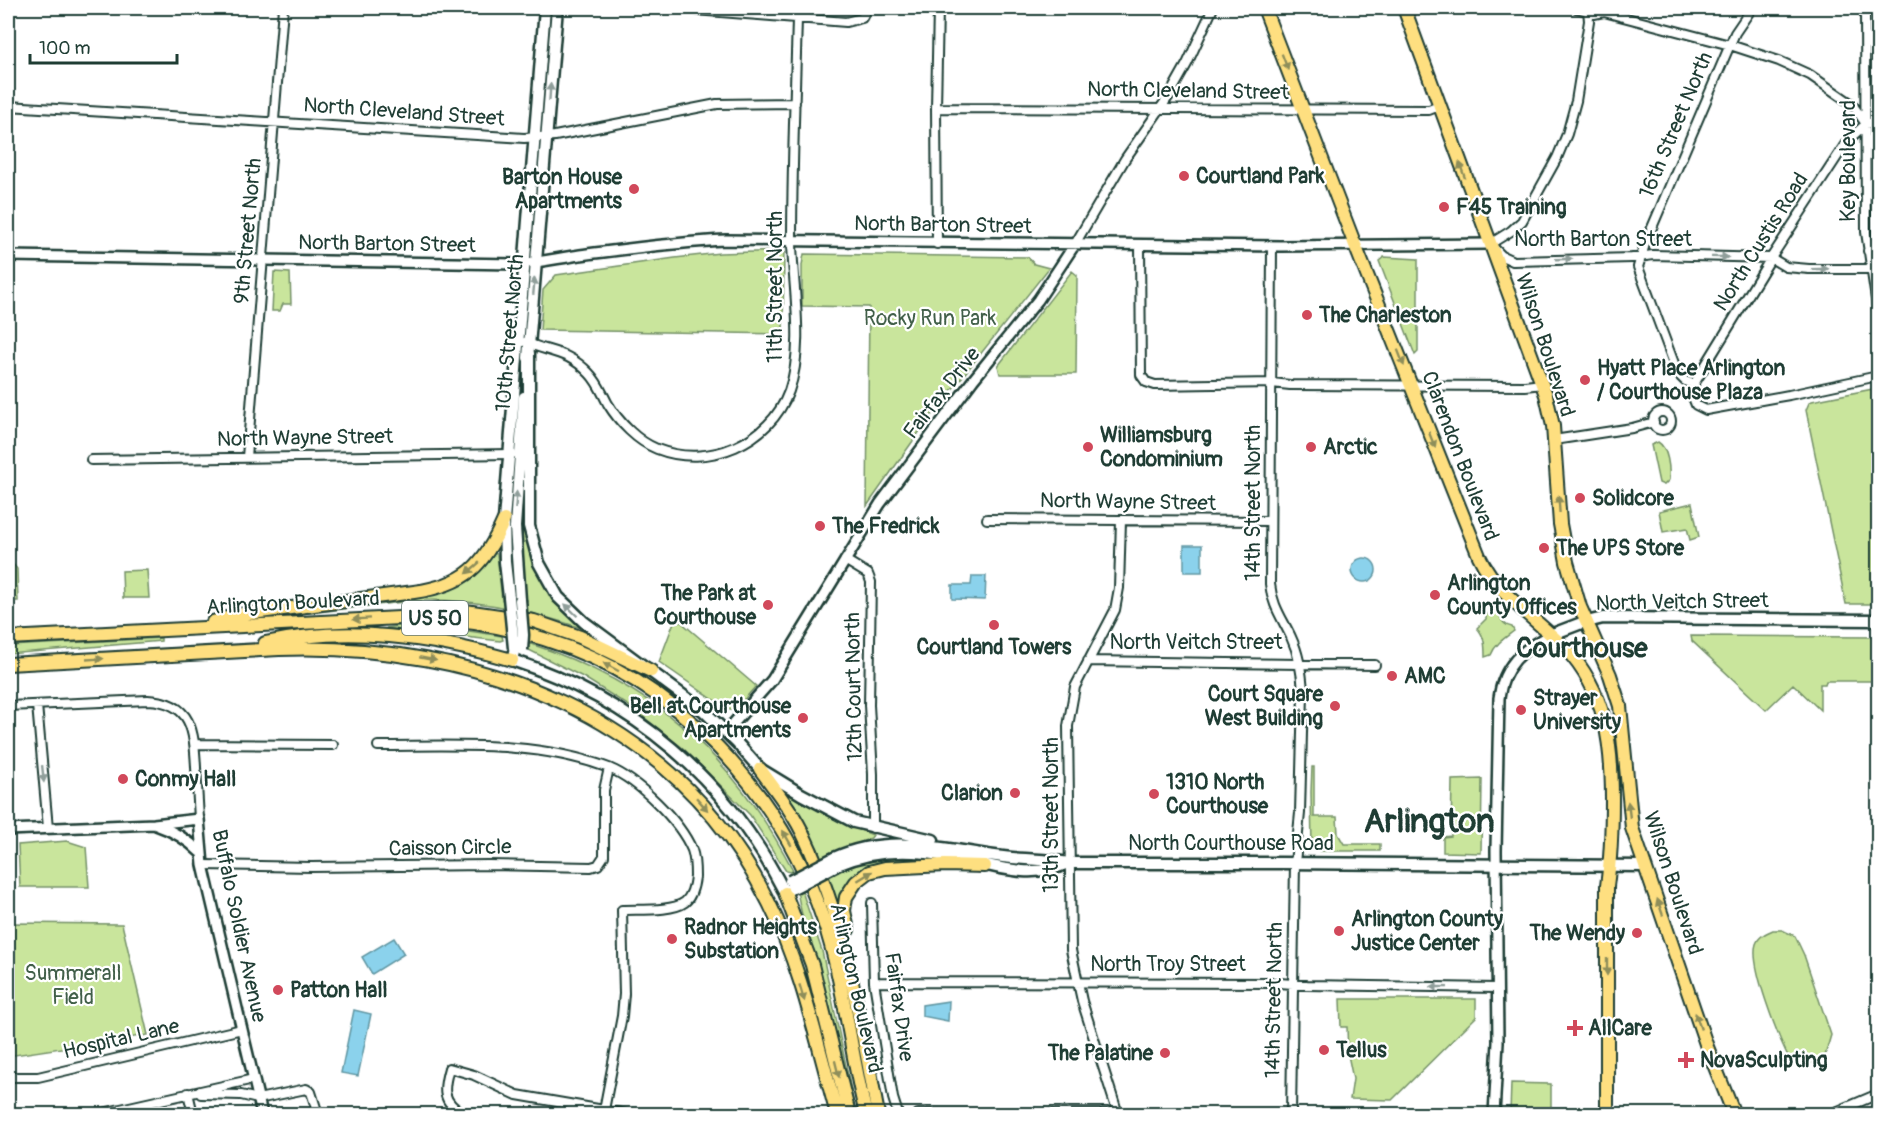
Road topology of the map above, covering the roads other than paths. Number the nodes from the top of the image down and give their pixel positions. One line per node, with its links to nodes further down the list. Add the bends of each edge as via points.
1 (283, 8): 23 (street, 9th Street North)
2 (545, 8): 27 (main road, 10th Street North)
3 (556, 8): 26 (main road, 10th Street North, one-way to 3)
4 (669, 8): 15 (street)
5 (867, 8): 15 (street, via 862,18 846,22)
6 (939, 8): 20 (street)
7 (1213, 8): 21 (street, Fairfax Drive)
8 (1264, 8): 22 (main road, Clarendon Boulevard, one-way to 22)
9 (1404, 8): 19 (main road, Wilson Boulevard)
10 (1576, 8): 13 (street)
11 (1752, 8): 16 (street)
12 (1865, 8): 25 (street, Key Boulevard)
13 (1590, 10): 14 (street, via 1594,14); 32 (street, via 1576,100 1557,158 1522,220)
14 (1602, 10): 16 (street)
15 (797, 19): 17 (street, 11th Street North)
16 (1730, 45): 25 (street, via 1810,75 1852,104); 38 (street, 16th Street North)
17 (795, 103): 26 (street, North Cleveland Street, via 717,104); 28 (street, 11th Street North)
18 (8, 106): 23 (street, North Cleveland Street)
19 (1439, 106): 22 (street, North Cleveland Street, via 1428,110); 32 (main road, Wilson Boulevard, one-way to 19)
20 (936, 108): 21 (street, North Cleveland Street); 29 (street)
21 (1162, 108): 22 (street, North Cleveland Street); 30 (street, Fairfax Drive, via 1125,159)
22 (1303, 110): 33 (main road, Clarendon Boulevard)
23 (274, 122): 27 (street, North Cleveland Street); 40 (street, 9th Street North)
24 (1878, 122): 25 (street)
25 (1866, 124): 36 (street, Key Boulevard); 39 (street, North Custis Road, via 1848,140)
26 (546, 136): 27 (street, North Cleveland Street); 41 (main road, 10th Street North)
27 (534, 137): 42 (main road, 10th Street North)
28 (792, 240): 29 (street, North Barton Street); 41 (street, North Barton Street, via 699,241); 46 (street, 11th Street North, via 796,339 789,390 769,423 749,441 730,449 708,455 678,455 657,449 617,418 597,382 570,357)
29 (937, 244): 30 (street, North Barton Street)
30 (1075, 244): 31 (street, North Barton Street); 61 (street, Fairfax Drive, via 1038,300 880,504)
31 (1140, 244): 34 (street, North Barton Street); 48 (street, via 1141,375 1146,382)
32 (1490, 244): 33 (street, North Barton Street); 38 (street, North Barton Street, one-way to 38, via 1513,261); 49 (main road, Wilson Boulevard)
33 (1355, 245): 34 (street, North Barton Street); 51 (main road, Clarendon Boulevard, one-way to 51)
34 (1272, 246): 48 (street, 14th Street North)
35 (1878, 249): 36 (street)
36 (1868, 251): 43 (street, Key Boulevard)
37 (8, 256): 40 (street, North Barton Street)
38 (1641, 257): 39 (street, North Barton Street, one-way to 39); 50 (street, via 1638,267 1678,374)
39 (1771, 258): 43 (street, North Barton Street, one-way to 43, via 1786,267); 50 (street, North Custis Road)
40 (264, 261): 42 (street, North Barton Street); 55 (street, 9th Street North)
41 (536, 262): 42 (street, North Barton Street); 46 (main road, 10th Street North, one-way to 41)
42 (524, 263): 45 (main road, 10th Street North)
43 (1870, 269): 44 (street, Key Boulevard)
44 (1878, 312)
45 (518, 339): 46 (street, 11th Street North); 54 (main road, 10th Street North)
46 (529, 349): 54 (main road, 10th Street North); 75 (main road, one-way to 46, via 574,614 558,597 539,563 529,516)
47 (1878, 376): 50 (street, via 1706,410 1696,405 1692,395)
48 (1272, 383): 51 (street); 60 (street, 14th Street North)
49 (1542, 384): 51 (street); 53 (main road, Wilson Boulevard)
50 (1694, 384)
51 (1412, 386): 67 (main road, Clarendon Boulevard, one-way to 67, via 1485,570 1499,588)
52 (1654, 422): 53 (street)
53 (1554, 440): 65 (main road, Wilson Boulevard, one-way to 53, via 1564,547)
54 (514, 454): 55 (street, North Wayne Street); 58 (main road, 10th Street North); 62 (main road, 10th Street North, one-way to 54)
55 (247, 457): 56 (street, North Wayne Street)
56 (91, 460)
57 (987, 519): 59 (street, North Wayne Street)
58 (504, 520): 62 (main road, 10th Street North, via 504,548); 66 (main road, one-way to 66, via 483,559 463,576 442,586 237,615)
59 (1121, 520): 60 (street, North Wayne Street); 71 (street, 13th Street North, via 1115,610)
60 (1269, 521): 72 (street, 14th Street North, via 1271,595)
61 (845, 560): 78 (street, Fairfax Drive, via 772,680); 89 (street, 12th Court North, via 868,574 871,582)
62 (514, 599): 70 (main road, 10th Street North, bridge)
63 (401, 616): 66 (main road, Arlington Boulevard / US 50, one-way to 66); 75 (main road, via 445,608 516,618 564,631); 124 (main road, Arlington Boulevard / US 50, one-way to 63, via 833,955 817,902 787,836 730,759 661,698 581,652 487,624)
64 (1878, 620): 65 (main road, North Veitch Street, via 1603,618)
65 (1587, 622): 67 (main road, North Veitch Street); 83 (main road, Wilson Boulevard, via 1616,690)
66 (192, 628): 68 (main road, Arlington Boulevard / US 50)
67 (1550, 634): 82 (main road, Clarendon Boulevard, via 1588,678 1606,724); 97 (street, North Veitch Street, via 1535,642 1506,670 1500,688)
68 (8, 638)
69 (223, 652): 70 (main road, via 289,638 381,634); 73 (main road, US 50, one-way to 69); 122 (main road, US 50, one-way to 122, via 334,648 463,666 565,702 613,728 643,750 708,810 741,854 768,901 795,968)
70 (517, 655): 102 (main road, via 583,688 666,742 737,815)
71 (1088, 661): 72 (street, North Veitch Street); 95 (street, 13th Street North, via 1075,687 1069,716)
72 (1299, 662): 74 (street, North Veitch Street); 96 (street, 14th Street North, via 1303,702)
73 (8, 664)
74 (1375, 664)
75 (651, 671): 78 (main road)
76 (37, 705): 77 (street, Buffalo Soldier Avenue); 79 (street, Buffalo Soldier Avenue, via 160,700 182,712 193,731); 88 (street, one-way to 88)
77 (8, 706)
78 (726, 732): 85 (main road)
79 (195, 744): 80 (street); 86 (street, Buffalo Soldier Avenue)
80 (333, 745)
81 (378, 746): 84 (street, via 508,747 554,752)
82 (1610, 751): 83 (street); 101 (main road, Clarendon Boulevard)
83 (1626, 751): 100 (main road, Wilson Boulevard, one-way to 83, via 1630,817)
84 (609, 768): 98 (street, Caisson Circle, via 604,790 604,856 591,867); 115 (street, via 639,785 684,836 693,852 694,881 692,893 679,905 622,910 624,994)
85 (760, 769): 89 (main road, via 844,818); 107 (main road, via 805,837 836,917)
86 (199, 819): 87 (street); 91 (street, Buffalo Soldier Avenue)
87 (154, 824): 88 (street); 91 (street, via 174,831)
88 (48, 828): 90 (street)
89 (873, 828): 92 (main road, via 959,845)
90 (8, 830)
91 (201, 852): 98 (street, Buffalo Soldier Avenue)
92 (979, 853): 93 (main road, North Courthouse Road, via 891,844 858,849); 94 (main road, North Courthouse Road)
93 (836, 862): 99 (main road, North Courthouse Road, via 900,852 948,856); 102 (main road, North Courthouse Road, bridge)
94 (1000, 863): 95 (main road, North Courthouse Road, via 1023,871 1052,870); 99 (main road, North Courthouse Road)
95 (1068, 863): 96 (main road, North Courthouse Road); 104 (street, 13th Street North, via 1070,940)
96 (1295, 863): 97 (main road, North Courthouse Road); 106 (street, 14th Street North)
97 (1497, 864): 101 (main road, North Courthouse Road); 108 (street, North Veitch Street)
98 (202, 865): 109 (street, Buffalo Soldier Avenue)
99 (985, 866): 107 (main road, one-way to 99, via 844,906 860,878 885,868)
100 (1645, 866): 101 (main road, North Courthouse Road); 134 (main road, Wilson Boulevard, one-way to 100)
101 (1610, 867): 133 (main road, Clarendon Boulevard, one-way to 133)
102 (787, 887): 123 (main road, one-way to 123, via 812,965)
103 (872, 903): 105 (street, Fairfax Drive)
104 (1078, 981): 105 (street, North Troy Street); 106 (street, North Troy Street); 130 (street, 13th Street North)
105 (874, 982): 126 (street, Fairfax Drive)
106 (1292, 983): 108 (street, North Troy Street, one-way to 106); 131 (street, 14th Street North)
107 (854, 988): 125 (main road)
108 (1497, 988): 132 (street, North Veitch Street)
109 (242, 1029): 110 (street, Hospital Lane, via 38,1077); 111 (street, Buffalo Soldier Avenue)
110 (8, 1077)
111 (254, 1079): 112 (street); 114 (street, Buffalo Soldier Avenue)
112 (188, 1093): 114 (street); 116 (street); 117 (street)
113 (1878, 1094): 135 (street)
114 (258, 1099): 118 (street, Buffalo Soldier Avenue); 119 (street, via 306,1089 311,1092)
115 (604, 1110): 120 (street, via 517,1095 449,1068 445,1093 452,1106); 121 (street)
116 (98, 1114)
117 (193, 1114)
118 (262, 1114)
119 (318, 1114)
120 (464, 1114)
121 (627, 1114)
122 (837, 1114)
123 (849, 1114)
124 (866, 1114)
125 (878, 1114)
126 (898, 1114)
127 (918, 1114): 128 (street)
128 (1003, 1114)
129 (1023, 1114): 130 (street)
130 (1118, 1114)
131 (1291, 1114)
132 (1494, 1114)
133 (1607, 1114)
134 (1734, 1114)
135 (1831, 1114)

